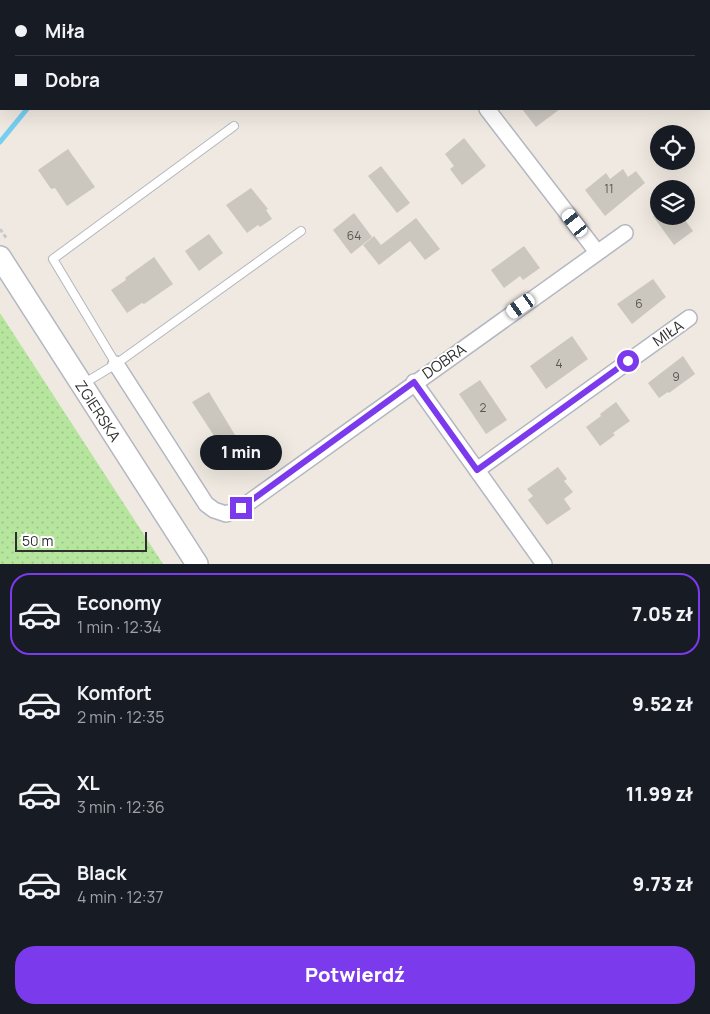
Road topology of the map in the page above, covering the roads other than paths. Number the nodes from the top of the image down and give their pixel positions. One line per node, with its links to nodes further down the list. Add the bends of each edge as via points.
1 (488, 110): 5 (street)
2 (234, 126): 8 (lane, via 53,259)
3 (301, 231): 8 (lane)
4 (625, 233): 5 (street, DOBRA)
5 (597, 252): 9 (street, DOBRA)
6 (0, 257): 10 (main road, ZGIERSKA)
7 (689, 318): 11 (street, MIŁA)
8 (116, 364): 9 (street, DOBRA, via 206,504 226,514 241,508); 10 (lane)
9 (414, 382): 11 (street)
10 (82, 384): 12 (main road, ZGIERSKA)
11 (477, 470): 13 (street)
12 (197, 564)
13 (544, 564)

